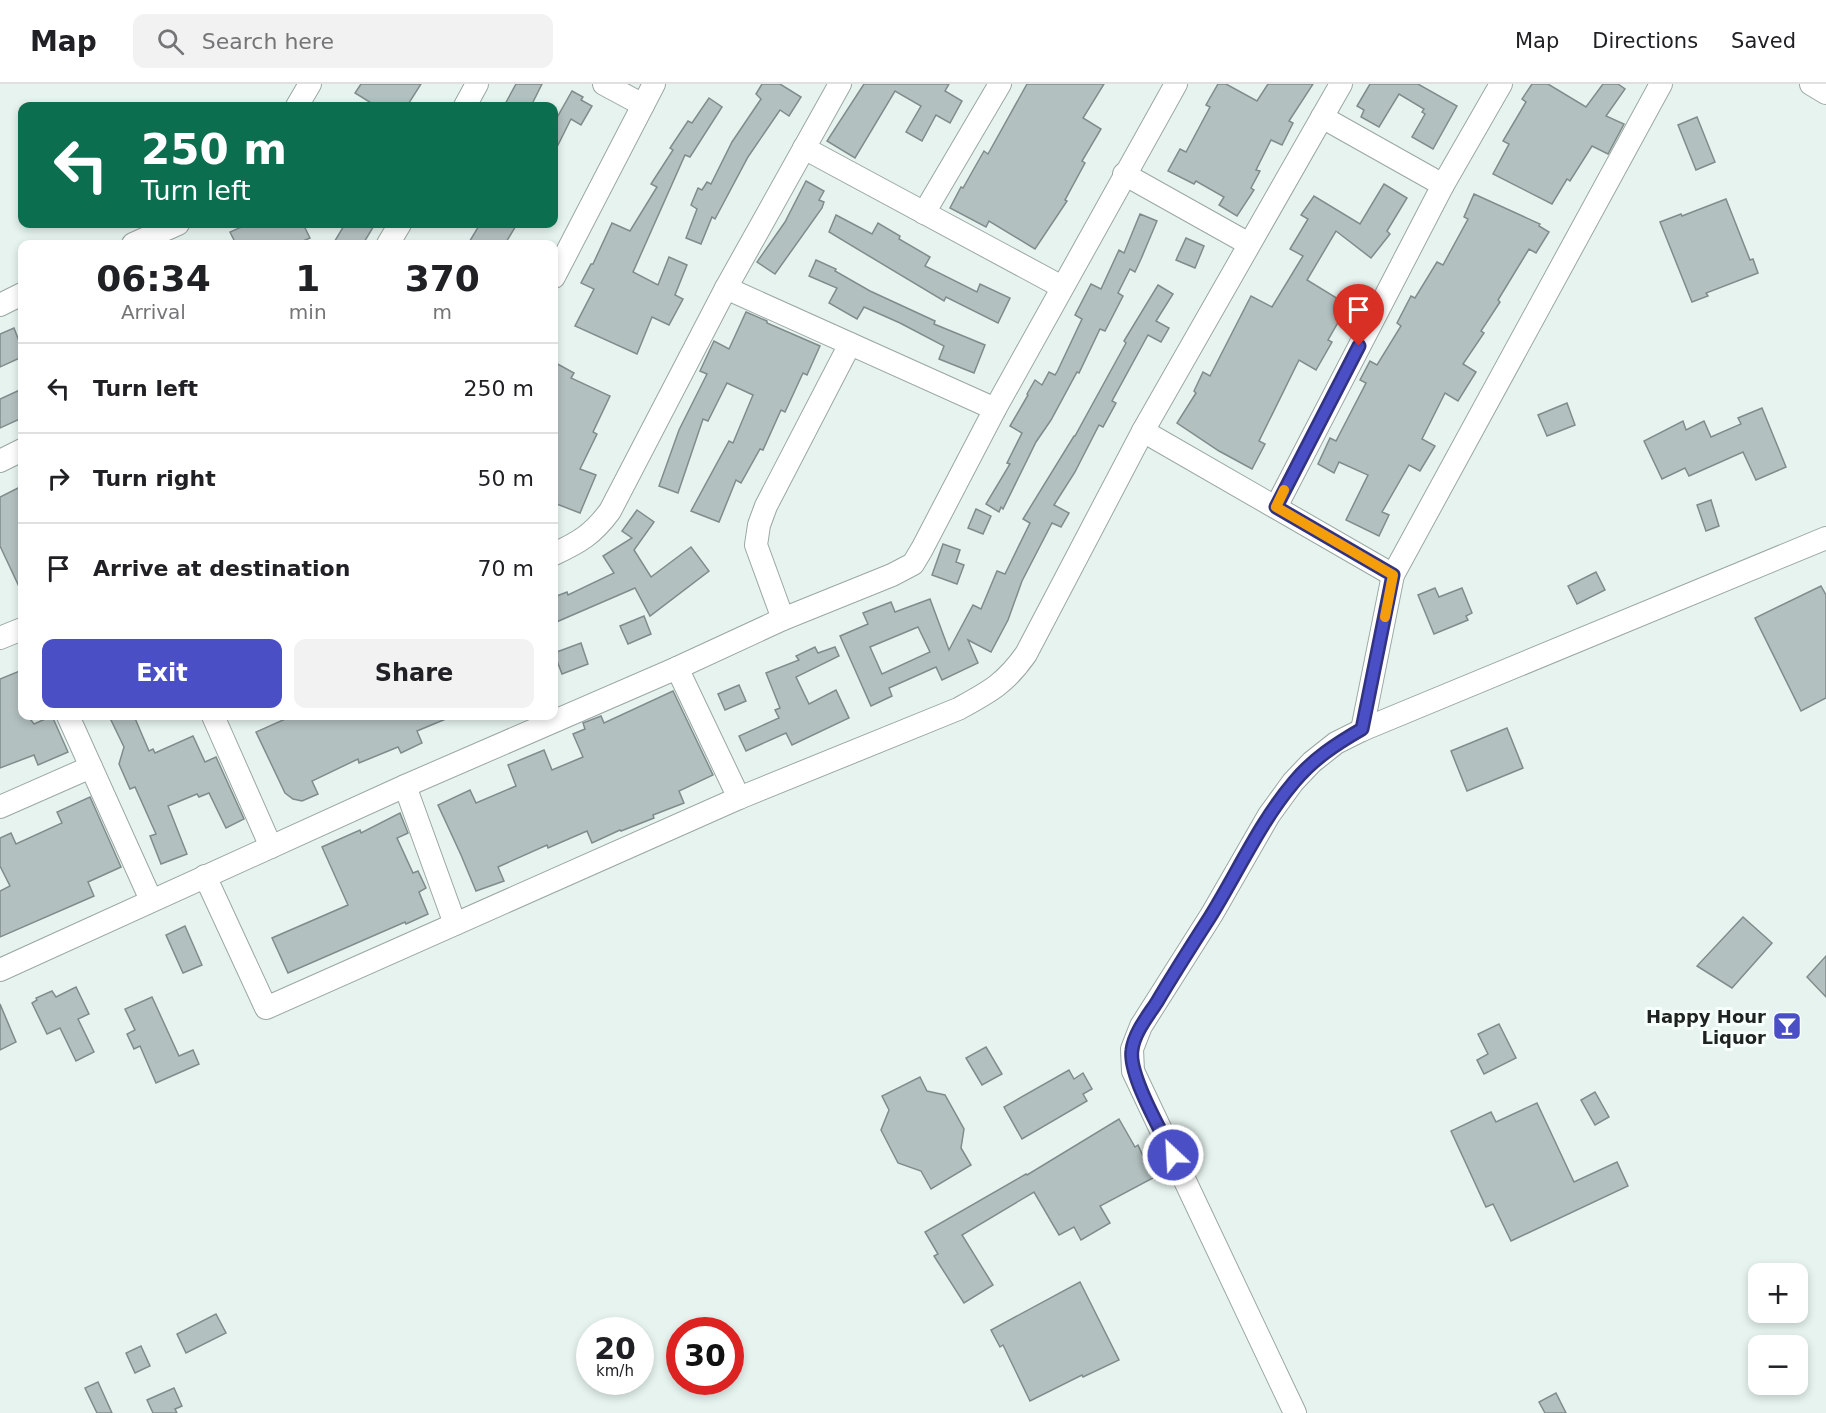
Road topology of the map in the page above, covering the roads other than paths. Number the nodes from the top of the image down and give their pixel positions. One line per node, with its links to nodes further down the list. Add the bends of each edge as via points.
1 (310, 84): 13 (street)
2 (477, 84): 14 (street)
3 (604, 84): 15 (street)
4 (654, 84): 15 (street)
5 (840, 84): 17 (street)
6 (1000, 84): 20 (street)
7 (1176, 84): 18 (street)
8 (1341, 84): 16 (street)
9 (1501, 84): 19 (street)
10 (1661, 84): 37 (street)
11 (1811, 84): 12 (street)
12 (1826, 93)
13 (299, 102)
14 (467, 102)
15 (643, 105): 24 (street)
16 (1322, 117): 19 (street); 23 (street)
17 (804, 148): 20 (street); 26 (street)
18 (1124, 174): 23 (street); 25 (street)
19 (1443, 185): 34 (street)
20 (924, 213): 25 (street)
21 (173, 228): 22 (street)
22 (160, 239)
23 (1249, 244): 31 (street)
24 (558, 269)
25 (1062, 287): 30 (street)
26 (726, 288): 29 (street); 36 (street, via 610,511 598,528)
27 (18, 296): 28 (street)
28 (0, 305)
29 (850, 344): 30 (street); 38 (street, via 759,525 756,545)
30 (994, 409): 38 (street, via 913,564)
31 (1143, 431): 34 (street); 49 (street, via 1013,673 992,691 958,709)
32 (18, 452): 33 (street)
33 (0, 461)
34 (1276, 507): 37 (street)
35 (1826, 538): 46 (street)
36 (558, 552)
37 (1393, 575): 46 (street)
38 (783, 619): 41 (street)
39 (18, 630): 40 (street)
40 (0, 638)
41 (676, 668): 42 (street); 49 (street)
42 (558, 716)
43 (70, 720): 47 (street)
44 (215, 720): 51 (street)
45 (550, 720): 48 (street)
46 (1362, 729): 56 (street, via 1312,762 1275,807 1141,1026 1132,1049 1133,1071)
47 (91, 767): 50 (street); 53 (street)
48 (405, 786): 51 (street); 54 (street)
49 (740, 798): 54 (street)
50 (0, 807)
51 (271, 847): 52 (street)
52 (205, 876): 53 (street); 54 (street, via 266,1008)
53 (151, 900): 55 (street)
54 (455, 924)
55 (0, 970)
56 (1295, 1413)

